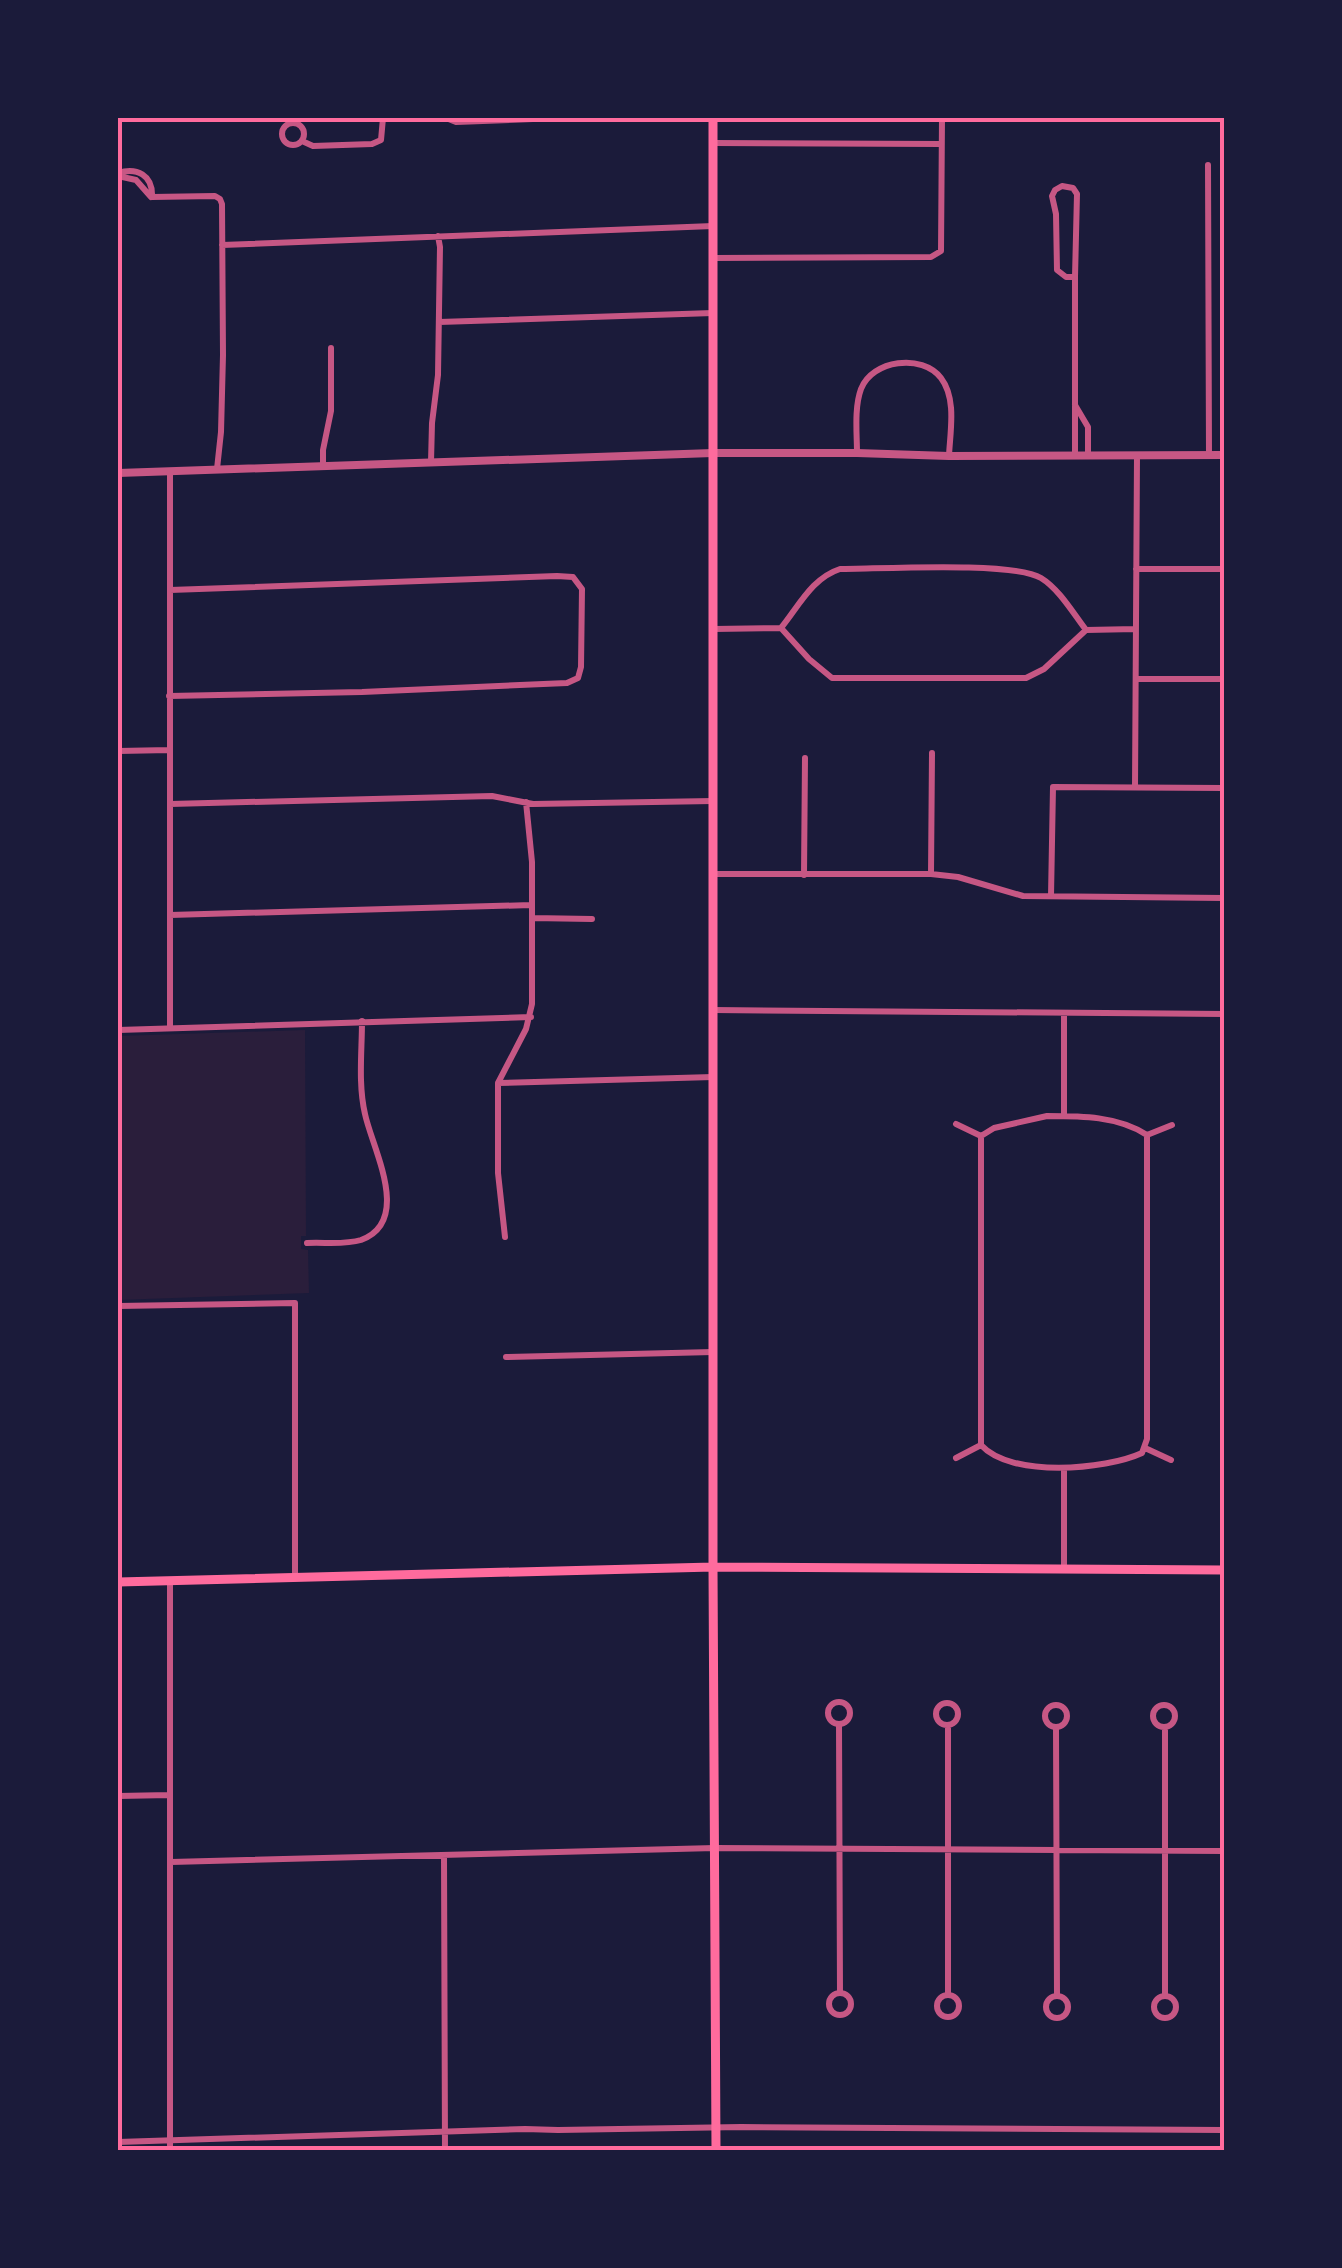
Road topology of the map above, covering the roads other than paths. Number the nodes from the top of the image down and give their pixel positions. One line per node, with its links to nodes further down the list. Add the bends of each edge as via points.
1 (383, 118): 7 (street, via 381,140 372,144)
2 (446, 118): 6 (street)
3 (558, 118): 6 (street)
4 (712, 118): 8 (main road)
5 (942, 118): 9 (street)
6 (497, 119)
7 (302, 141)
8 (713, 143): 9 (street); 12 (main road)
9 (942, 144): 15 (street, via 940,251 931,257)
10 (1208, 165): 25 (street)
11 (118, 174): 14 (street, via 136,180 152,197 220,198)
12 (713, 226): 13 (street); 15 (main road)
13 (438, 236): 14 (street); 18 (street)
14 (222, 245): 33 (street)
15 (713, 258): 17 (main road)
16 (1074, 277): 16 (street, via 1077,194 1062,186 1052,196 1057,270); 20 (street)
17 (713, 314): 18 (street); 23 (main road)
18 (439, 322): 31 (street)
19 (331, 348): 32 (street)
20 (1074, 404): 21 (street); 22 (street)
21 (1074, 421): 22 (street); 28 (street)
22 (1086, 421): 29 (street)
23 (713, 453): 24 (street); 31 (street); 40 (main road)
24 (857, 453): 27 (street); 27 (street, via 861,388 873,372 901,362 924,365 941,378 950,397)
25 (1209, 455): 26 (street); 30 (street)
26 (1224, 455)
27 (950, 456): 28 (street)
28 (1076, 456): 29 (street)
29 (1088, 456): 30 (street)
30 (1136, 456): 36 (street)
31 (432, 462): 32 (street)
32 (324, 466): 33 (street)
33 (217, 470): 34 (street)
34 (170, 471): 35 (street); 38 (street)
35 (118, 473)
36 (1136, 569): 37 (street); 41 (street)
37 (1224, 569)
38 (170, 590): 45 (street); 45 (street, via 557,576 573,577 582,589 581,667 567,683)
39 (781, 628): 40 (street); 42 (street, via 832,678 886,679 1026,678); 42 (street, via 814,584 840,569 975,568 1038,576)
40 (712, 629): 52 (main road)
41 (1136, 629): 42 (street); 43 (street)
42 (1086, 630)
43 (1136, 679): 44 (street); 50 (street)
44 (1224, 679)
45 (169, 696): 46 (street)
46 (170, 750): 47 (street); 54 (street)
47 (118, 752)
48 (932, 753): 56 (street)
49 (805, 758): 57 (street)
50 (1135, 787): 51 (street); 58 (street, via 1053,787)
51 (1224, 788)
52 (712, 801): 53 (street); 55 (main road)
53 (526, 802): 54 (street, via 492,796); 60 (street)
54 (170, 804): 61 (street)
55 (712, 874): 57 (street); 64 (main road)
56 (931, 874): 57 (street); 58 (street, via 1023,896)
57 (804, 875)
58 (1051, 896): 59 (street)
59 (1224, 898)
60 (531, 905): 61 (street); 62 (street)
61 (170, 915): 69 (street)
62 (532, 918): 63 (street); 67 (street)
63 (592, 918)
64 (713, 1010): 65 (street); 71 (main road)
65 (1064, 1013): 66 (street); 73 (street)
66 (1224, 1014)
67 (530, 1017): 68 (street); 72 (street)
68 (362, 1021): 69 (street); 79 (street, via 363,1107 384,1170 386,1211 376,1230 358,1241)
69 (170, 1028): 70 (street)
70 (118, 1030)
71 (713, 1077): 72 (street); 81 (main road)
72 (498, 1083): 78 (street)
73 (1064, 1116): 76 (street, via 1107,1119); 77 (street)
74 (956, 1124): 77 (street)
75 (1172, 1126): 76 (street)
76 (1147, 1135): 84 (street)
77 (981, 1136): 83 (street)
78 (505, 1237)
79 (307, 1242)
80 (118, 1306): 91 (street, via 295,1303)
81 (713, 1352): 82 (street); 88 (main road)
82 (506, 1357)
83 (981, 1446): 85 (street); 87 (street, via 1003,1459)
84 (1146, 1448): 86 (street); 87 (street, via 1116,1462)
85 (956, 1458)
86 (1171, 1460)
87 (1064, 1468): 89 (street)
88 (713, 1567): 89 (main road); 91 (main road); 100 (main road)
89 (1064, 1569): 90 (main road)
90 (1224, 1570)
91 (295, 1578): 92 (main road)
92 (170, 1580): 93 (main road); 98 (street)
93 (118, 1582)
94 (839, 1724): 101 (street)
95 (948, 1726): 102 (street)
96 (1056, 1727): 103 (street)
97 (1164, 1727): 104 (street)
98 (170, 1795): 99 (street); 107 (street)
99 (118, 1796)
100 (714, 1848): 101 (street); 106 (street); 112 (main road)
101 (838, 1848): 102 (street); 108 (street)
102 (948, 1849): 103 (street); 109 (street)
103 (1056, 1849): 104 (street); 110 (street)
104 (1164, 1850): 105 (street); 111 (street)
105 (1224, 1851)
106 (444, 1855): 107 (street); 114 (street)
107 (172, 1862): 115 (street)
108 (840, 1993)
109 (948, 1994)
110 (1056, 1996)
111 (1164, 1996)
112 (716, 2127): 113 (street); 114 (street); 119 (main road)
113 (1224, 2130)
114 (445, 2131): 115 (street); 118 (street)
115 (170, 2141): 116 (street); 117 (street)
116 (118, 2142)
117 (170, 2150)
118 (445, 2150)
119 (716, 2150)

